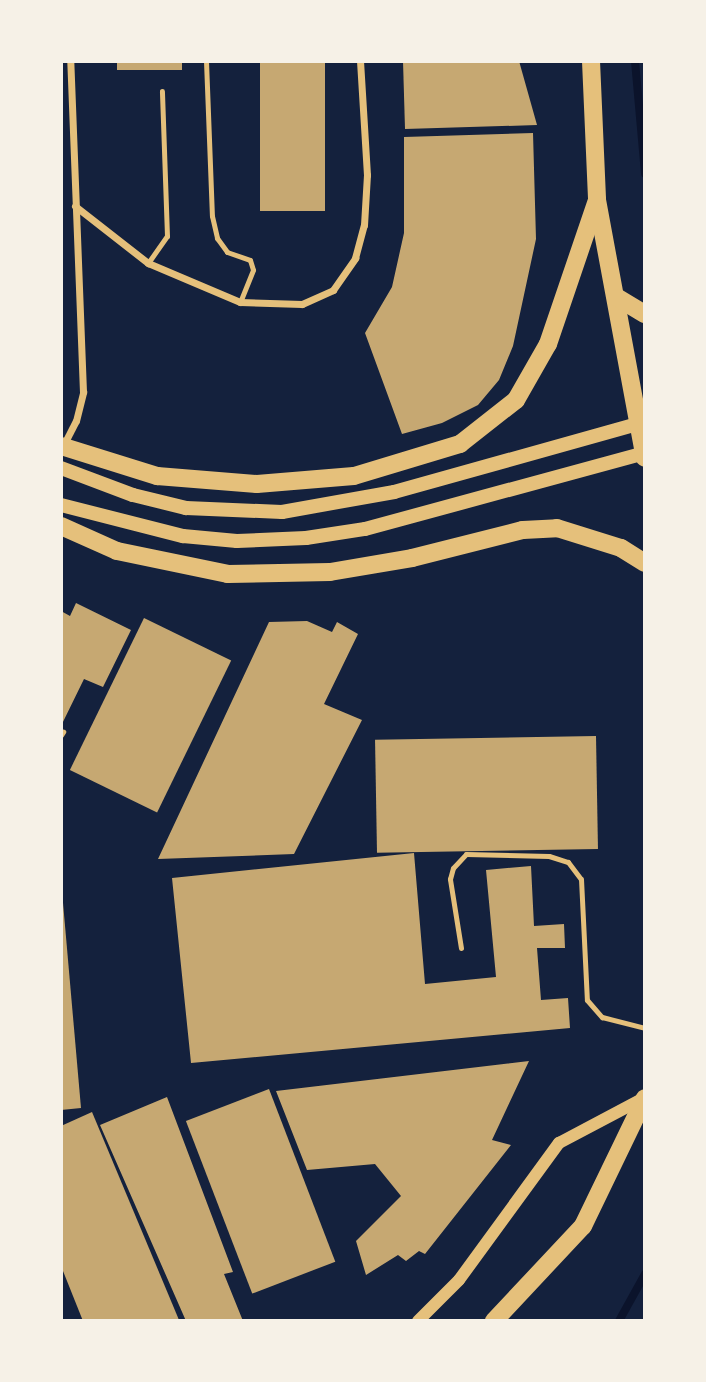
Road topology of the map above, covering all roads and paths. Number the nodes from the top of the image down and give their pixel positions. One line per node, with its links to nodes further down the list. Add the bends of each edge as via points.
1 (70, 61): 7 (street)
2 (206, 61): 10 (lane, via 212,216 217,238 227,252 250,260 253,270)
3 (360, 61): 10 (street, via 367,175 364,225 355,258 333,290 302,304)
4 (591, 61): 6 (main road)
5 (162, 91): 8 (lane, via 167,236)
6 (597, 200): 9 (main road); 13 (main road, via 548,344 516,400 460,444 355,476 257,484 157,476)
7 (75, 206): 8 (street); 13 (street, via 83,392 76,421)
8 (148, 263): 10 (street)
9 (618, 298): 11 (main road); 14 (main road)
10 (240, 302)
11 (644, 315)
12 (645, 422): 15 (main road, via 332,506 235,513 133,495)
13 (62, 446)
14 (645, 456): 16 (main road, via 365,529 237,541 160,531)
15 (61, 468)
16 (61, 505)
17 (61, 526): 18 (main road, via 117,551 228,574 330,572 412,558 523,530 557,528 621,548)
18 (645, 563)
19 (461, 948): 20 (lane, via 450,879 453,867 466,854 550,856 568,862 582,879 587,1000 601,1017)
20 (645, 1028)
21 (645, 1098): 22 (street, via 559,1143 459,1280); 23 (main road, via 583,1226)
22 (418, 1321)
23 (494, 1321)

